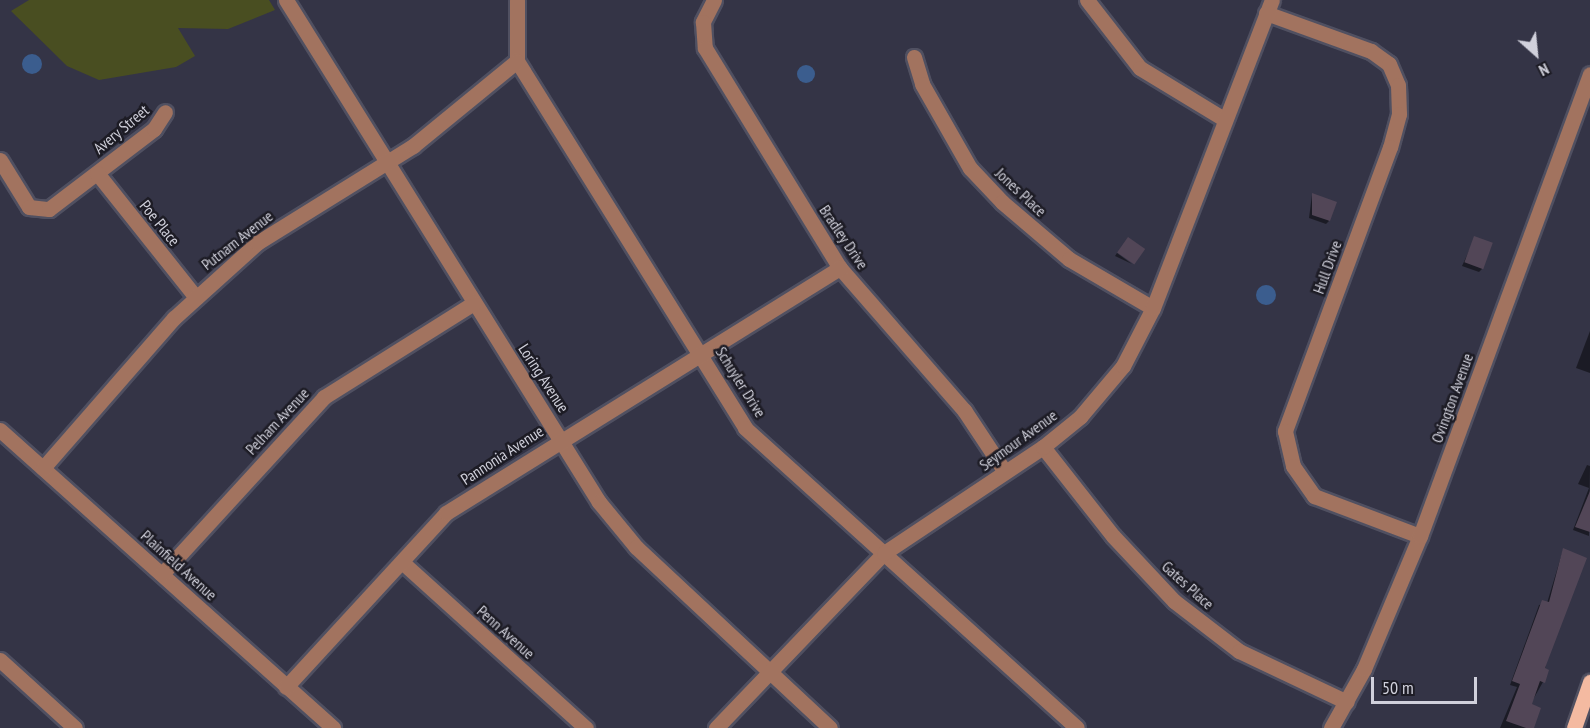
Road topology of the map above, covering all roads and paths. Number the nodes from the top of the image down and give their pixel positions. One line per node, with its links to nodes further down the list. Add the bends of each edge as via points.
1 (286, 0): 12 (street, Loring Avenue)
2 (517, 0): 7 (street)
3 (714, 0): 14 (street, Bradley Drive, via 703,22 705,48)
4 (1087, 0): 10 (street, via 1140,68)
5 (1269, 6): 10 (street, Seymour Avenue); 24 (street, Hull Drive, via 1371,51 1389,64 1398,86 1399,114 1390,147 1285,431 1293,466 1314,496)
6 (914, 57): 17 (street, Jones Place, via 922,84 970,168 1002,202 1070,259)
7 (517, 61): 12 (street, Putnam Avenue, via 413,146); 18 (street, Schuyler Drive)
8 (1590, 74): 24 (street, Ovington Avenue)
9 (165, 112): 13 (street, Avery Street, via 154,129)
10 (1224, 119): 17 (street, Seymour Avenue)
11 (0, 160): 13 (street, Avery Street, via 30,207 40,211)
12 (385, 161): 15 (street, Putnam Avenue, via 257,243); 16 (street, Loring Avenue)
13 (97, 172): 15 (street, Poe Place)
14 (840, 268): 18 (street, Pannonia Avenue); 23 (street, Bradley Drive, via 964,410)
15 (195, 296): 22 (street, Putnam Avenue)
16 (474, 303): 20 (street, Loring Avenue); 27 (street, Pelham Avenue, via 324,397)
17 (1153, 308): 21 (street, Seymour Avenue, via 1123,366 1080,417)
18 (700, 352): 20 (street, Pannonia Avenue); 25 (street, Schuyler Drive, via 745,428)
19 (0, 430): 22 (street, Plainfield Avenue)
20 (561, 439): 26 (street, Pannonia Avenue, via 446,513); 29 (street, Loring Avenue, via 599,502 636,547)
21 (1044, 447): 23 (street, Seymour Avenue); 32 (street, Gates Place, via 1113,536 1174,601 1239,651)
22 (43, 468): 27 (street, Plainfield Avenue)
23 (1005, 472): 25 (street, Seymour Avenue)
24 (1420, 536): 32 (street, Ovington Avenue)
25 (884, 553): 29 (street, Seymour Avenue); 38 (street, Schuyler Drive)
26 (402, 562): 31 (street, Pannonia Avenue); 35 (street, Penn Avenue)
27 (162, 574): 31 (street, Plainfield Avenue)
28 (0, 660): 33 (street)
29 (767, 672): 36 (street, Seymour Avenue); 37 (street, Loring Avenue)
30 (1590, 682): 40 (main road)
31 (286, 687): 34 (street, Plainfield Avenue)
32 (1347, 702): 39 (street, Ovington Avenue)
33 (75, 728)
34 (333, 728)
35 (586, 728)
36 (716, 728)
37 (830, 728)
38 (1077, 728)
39 (1331, 728)
40 (1574, 728)

